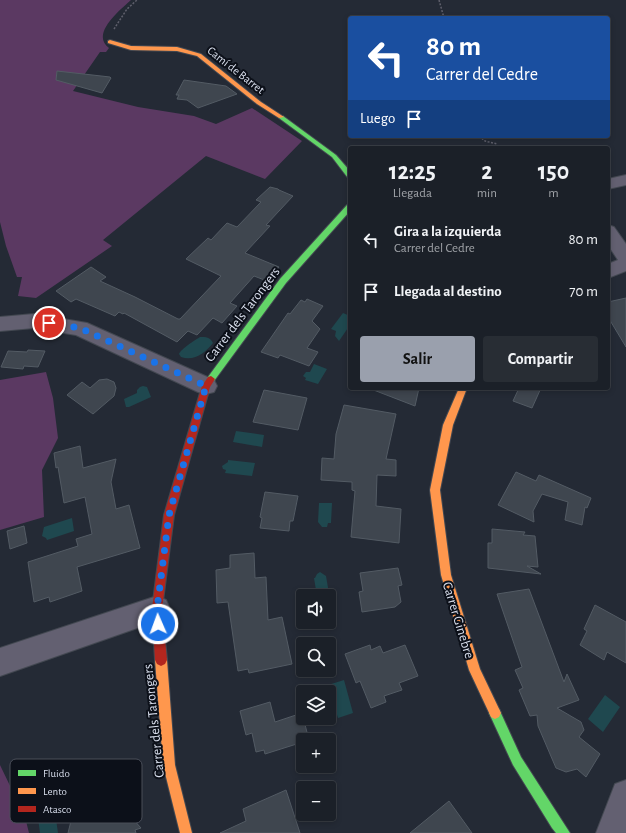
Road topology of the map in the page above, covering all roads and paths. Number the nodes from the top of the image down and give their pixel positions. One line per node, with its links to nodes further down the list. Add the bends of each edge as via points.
1 (137, 0): 4 (path, via 127,9 111,32)
2 (439, 0): 3 (path)
3 (443, 16)
4 (110, 42): 7 (street, Camí de Barret, via 120,47 180,50 199,55 259,104 288,121 334,156)
5 (481, 138): 6 (path)
6 (497, 144)
7 (348, 174)
8 (626, 180): 9 (street)
9 (610, 184)
10 (348, 209): 16 (street, Carrer dels Tarongers, via 283,282)
11 (610, 234): 12 (street)
12 (626, 258)
13 (626, 264): 14 (street)
14 (610, 270)
15 (0, 324): 16 (street, via 34,321 80,328)
16 (206, 386): 18 (street, Carrer dels Tarongers, via 169,515)
17 (462, 390): 22 (street, Carrer Ginebre, via 448,425 436,490 446,575 475,670 517,760)
18 (157, 609): 19 (street); 21 (street, Carrer dels Tarongers, via 169,765)
19 (0, 662)
20 (626, 795): 23 (street)
21 (186, 833)
22 (564, 833)
23 (611, 833)

